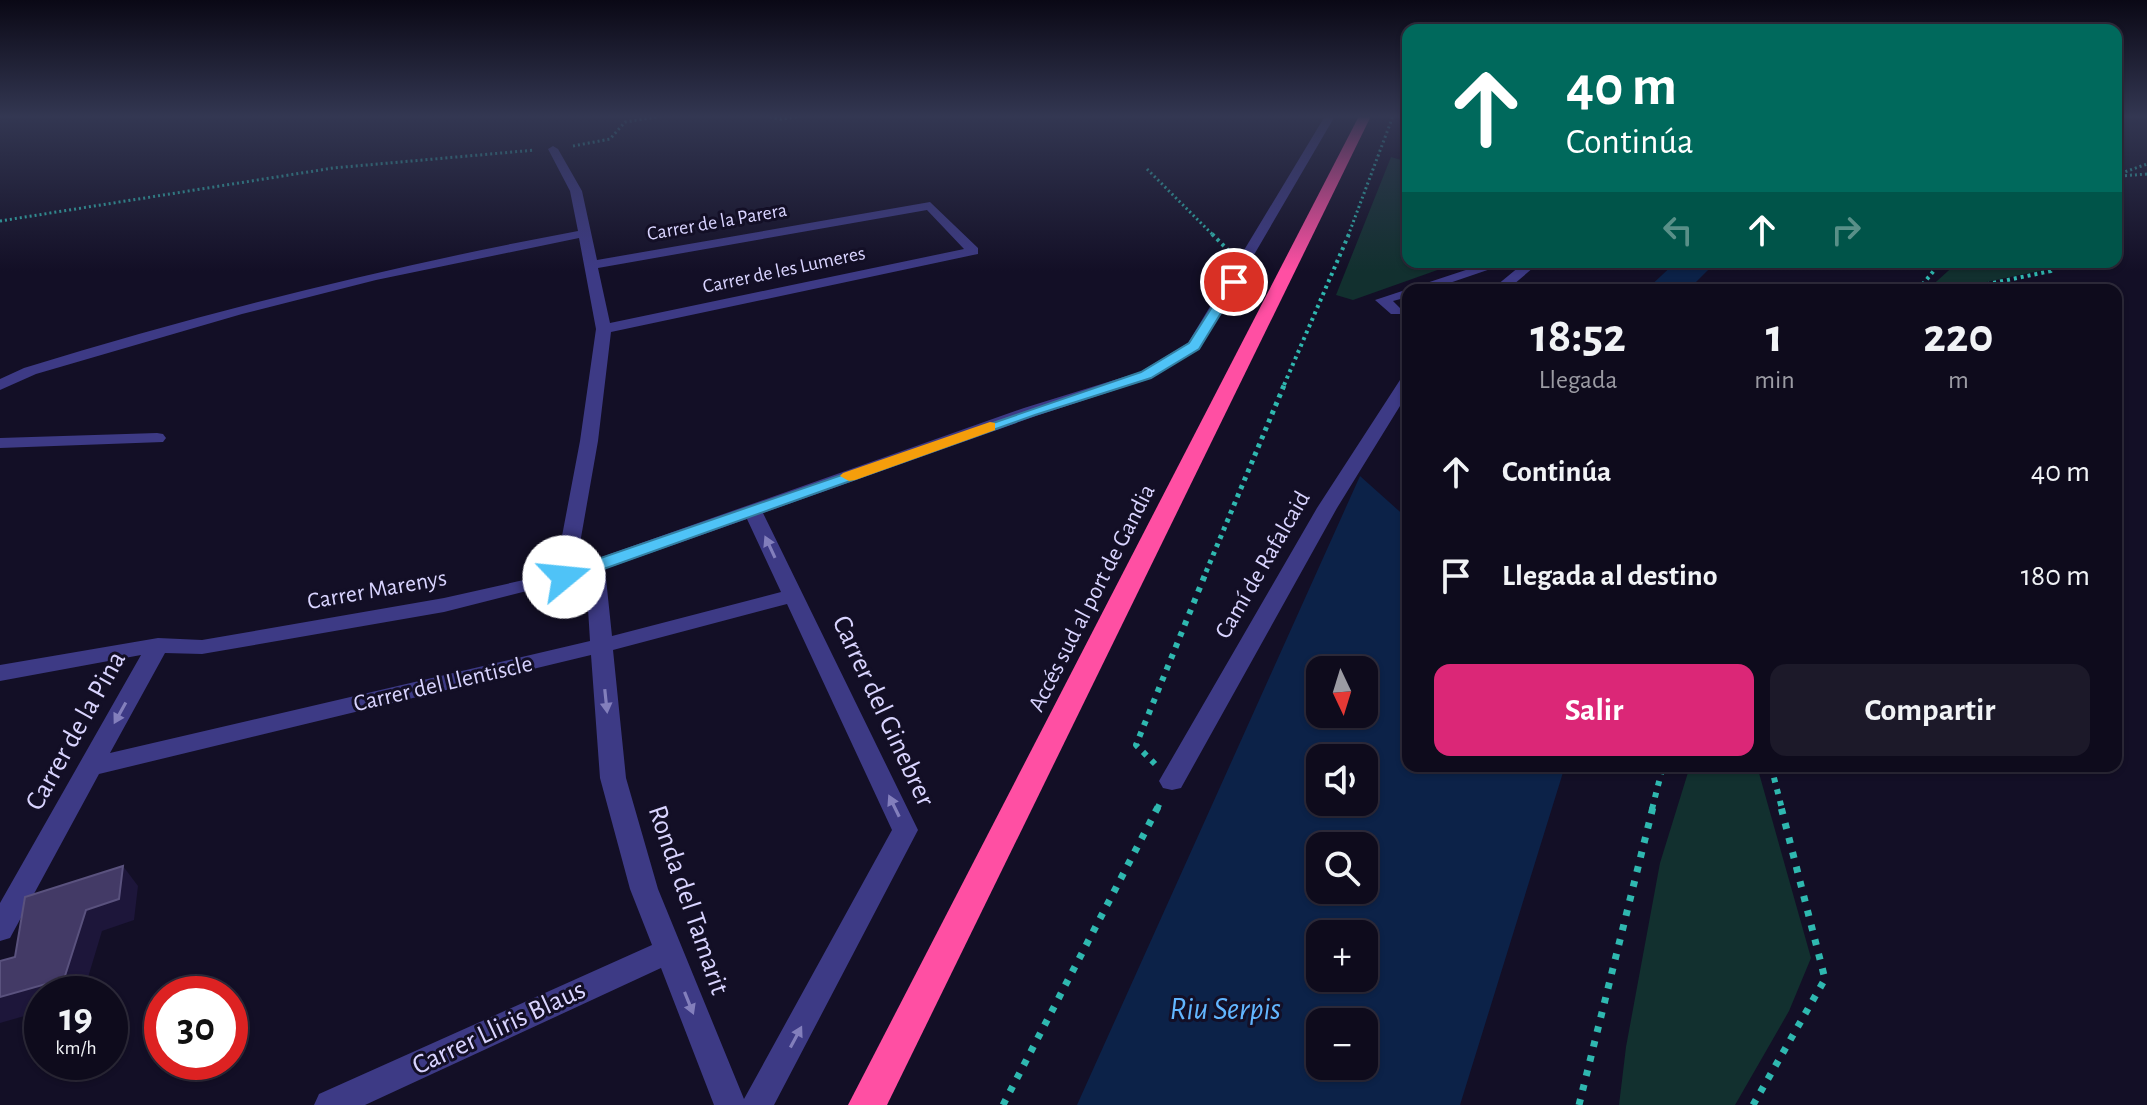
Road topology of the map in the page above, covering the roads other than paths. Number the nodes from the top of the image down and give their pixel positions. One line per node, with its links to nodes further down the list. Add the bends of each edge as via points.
1 (563, 168): 4 (street, via 576,191)
2 (1300, 168): 18 (street, Carrer Marenys, via 1194,346 1146,375)
3 (1339, 168): 32 (highway, Accés sud al port de Gandia)
4 (586, 233): 6 (street); 14 (street, via 239,308 30,371)
5 (973, 251): 6 (street, Carrer de la Parera, via 930,206); 13 (street, Carrer de les Lumeres)
6 (592, 265): 13 (street)
7 (1485, 268): 9 (street)
8 (1526, 268): 10 (street)
9 (1433, 284)
10 (1506, 284)
11 (1402, 294): 12 (street, via 1382,300)
12 (1396, 311)
13 (604, 329): 20 (street)
14 (0, 385)
15 (1402, 389): 26 (street, Camí de Rafalcaid, via 1327,508)
16 (157, 438): 17 (street)
17 (0, 443)
18 (752, 510): 19 (street, Carrer Marenys); 21 (street, Carrer del Ginebrer, one-way to 18)
19 (595, 567): 20 (street, Carrer Marenys); 23 (street, Ronda del Tamarit)
20 (564, 577): 22 (street, Carrer Marenys, via 444,605 202,647)
21 (793, 596): 23 (street, Carrer del Llentiscle); 31 (street, Carrer del Ginebrer, one-way to 21, via 905,830)
22 (158, 645): 24 (street, Carrer Marenys); 25 (street, Carrer de la Pina, one-way to 25)
23 (600, 646): 25 (street, Carrer del Llentiscle); 28 (street, Ronda del Tamarit, one-way to 28, via 613,778 644,889)
24 (0, 673)
25 (91, 767): 27 (street, Carrer de la Pina)
26 (1172, 781)
27 (0, 929)
28 (668, 951): 29 (street, Carrer Lliris Blaus); 30 (street, Ronda del Tamarit, one-way to 30)
29 (330, 1105)
30 (730, 1105)
31 (757, 1105)
32 (867, 1105)

